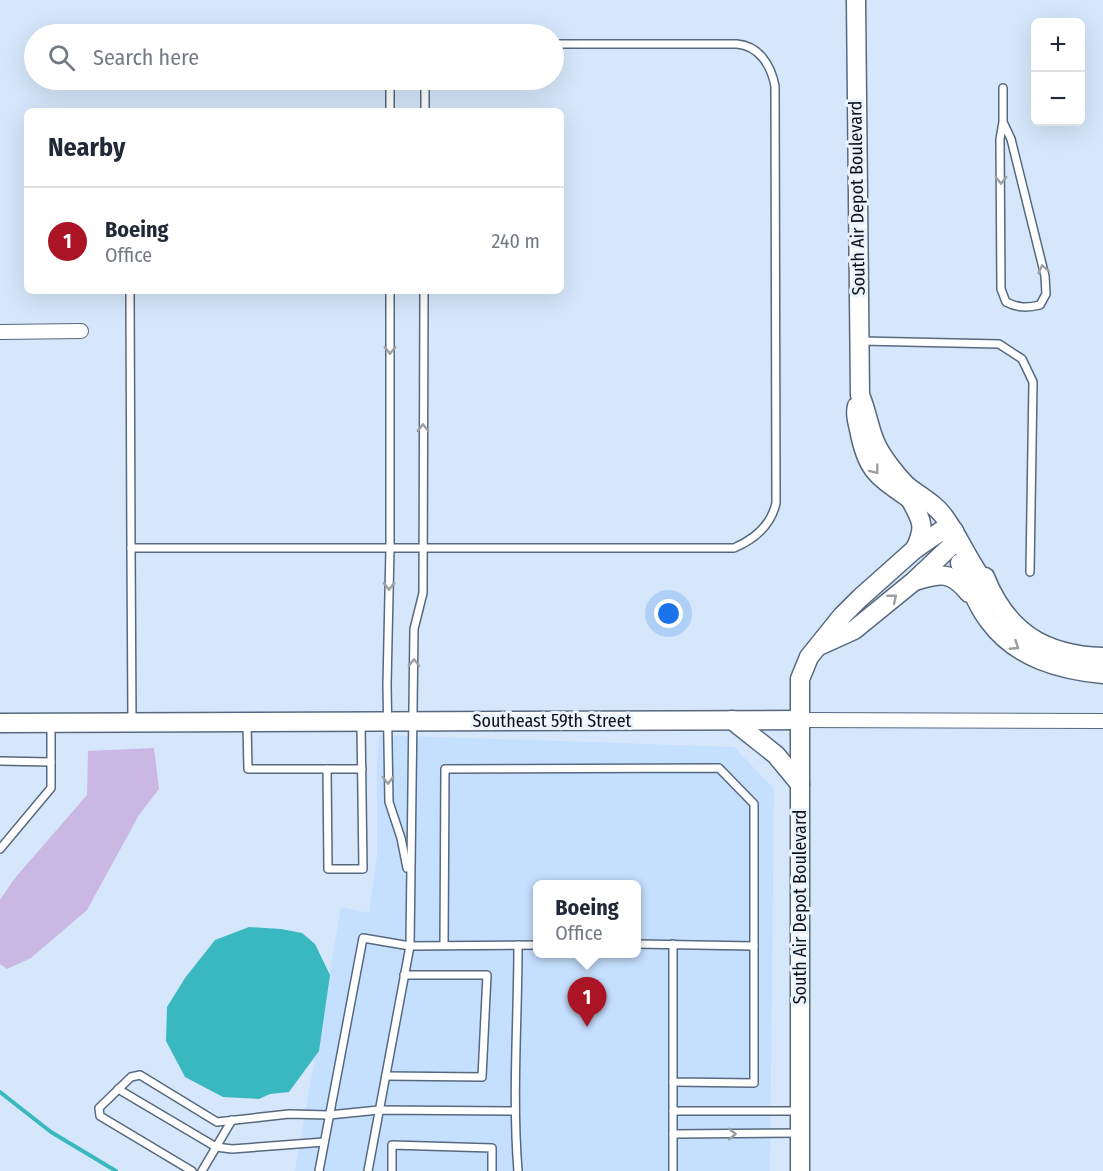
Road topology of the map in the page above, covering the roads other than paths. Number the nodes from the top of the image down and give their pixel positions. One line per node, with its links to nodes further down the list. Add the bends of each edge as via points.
1 (856, 0): 14 (main road, South Air Depot Boulevard)
2 (564, 44): 21 (lane, via 737,44 755,50 770,68 775,98 774,512 751,541 734,548)
3 (1003, 88): 8 (lane)
4 (390, 90): 6 (lane)
5 (425, 90): 7 (lane)
6 (390, 108)
7 (425, 108)
8 (1003, 122): 8 (lane, one-way to 8, via 1001,289 1006,302 1027,308 1040,305 1046,294 1045,276 1011,139)
9 (130, 294): 19 (lane)
10 (390, 294): 20 (lane, one-way to 20)
11 (424, 294): 21 (lane, one-way to 11)
12 (81, 331): 13 (street)
13 (0, 332)
14 (859, 341): 15 (main road, South Air Depot Boulevard); 23 (lane, via 999,344 1022,359 1033,382)
15 (860, 395): 16 (main road, South Air Depot Boulevard, via 875,442); 17 (main road, South Air Depot Boulevard, one-way to 17, via 855,411 871,469)
16 (898, 474): 18 (main road, South Air Depot Boulevard, via 943,515); 25 (main road, South Air Depot Boulevard, via 928,489 950,507 963,525)
17 (910, 500): 18 (main road, South Air Depot Boulevard); 22 (main road, via 922,520 922,533)
18 (949, 536): 22 (main road, South Air Depot Boulevard); 24 (main road); 25 (main road)
19 (131, 548): 20 (lane); 34 (lane)
20 (390, 548): 21 (lane); 36 (lane, one-way to 36)
21 (423, 548): 32 (lane, one-way to 21, via 414,629 423,593)
22 (915, 549): 26 (main road, South Air Depot Boulevard, via 848,610)
23 (1030, 572)
24 (913, 582): 25 (main road, via 935,575 948,576); 26 (main road, one-way to 24, via 854,630)
25 (984, 590): 27 (main road, via 1027,636 1055,650); 28 (main road, one-way to 28, via 989,622 1006,640 1040,662 1074,672)
26 (817, 647): 30 (main road, South Air Depot Boulevard, via 801,679)
27 (1103, 657)
28 (1103, 674)
29 (732, 720): 30 (main road, Southeast 59th Street); 32 (main road, Southeast 59th Street); 43 (main road, via 776,755)
30 (799, 720): 33 (street, Southeast 59th Street); 43 (main road, South Air Depot Boulevard)
31 (361, 721): 35 (main road, Southeast 59th Street); 36 (main road, Southeast 59th Street); 42 (lane)
32 (414, 721): 36 (main road, Southeast 59th Street); 45 (lane)
33 (1103, 721)
34 (132, 722): 35 (main road, Southeast 59th Street); 38 (main road, Southeast 59th Street)
35 (248, 722): 41 (lane, via 248,770)
36 (387, 722): 45 (lane, one-way to 45, via 388,802 401,838)
37 (0, 723): 38 (main road, Southeast 59th Street)
38 (51, 723): 40 (lane)
39 (0, 761): 40 (lane)
40 (51, 762): 44 (lane, via 51,788)
41 (327, 769): 42 (lane); 42 (lane, via 328,869 363,869)
42 (362, 769)
43 (800, 784): 60 (main road, South Air Depot Boulevard)
44 (0, 849)
45 (410, 884): 51 (lane)
46 (641, 944): 47 (lane)
47 (673, 944): 52 (lane); 55 (lane)
48 (444, 945): 49 (lane); 51 (lane); 52 (lane, via 445,769 719,768 754,804)
49 (518, 945): 50 (lane); 58 (lane)
50 (533, 945)
51 (410, 946): 53 (lane); 61 (lane, via 363,938)
52 (754, 946): 55 (lane, via 754,1083)
53 (404, 975): 54 (lane); 54 (lane, via 487,975 482,1077)
54 (386, 1076): 57 (lane)
55 (673, 1082): 59 (lane)
56 (118, 1089): 62 (lane, via 131,1077 140,1075 217,1122); 66 (lane); 67 (lane, via 99,1108 100,1116)
57 (379, 1110): 58 (lane); 61 (lane); 70 (lane)
58 (515, 1111): 73 (lane)
59 (673, 1111): 60 (lane); 64 (lane)
60 (801, 1111): 63 (main road, South Air Depot Boulevard)
61 (330, 1115): 62 (lane, via 289,1114); 65 (lane)
62 (232, 1120): 66 (lane)
63 (801, 1133): 64 (lane, one-way to 63); 75 (main road, South Air Depot Boulevard)
64 (673, 1134): 74 (lane)
65 (324, 1142): 66 (lane); 69 (lane)
66 (216, 1147): 68 (lane)
67 (192, 1171)
68 (202, 1171)
69 (319, 1171)
70 (368, 1171)
71 (392, 1171): 72 (lane, via 392,1145 492,1148)
72 (492, 1171)
73 (518, 1171)
74 (673, 1171)
75 (800, 1171)

